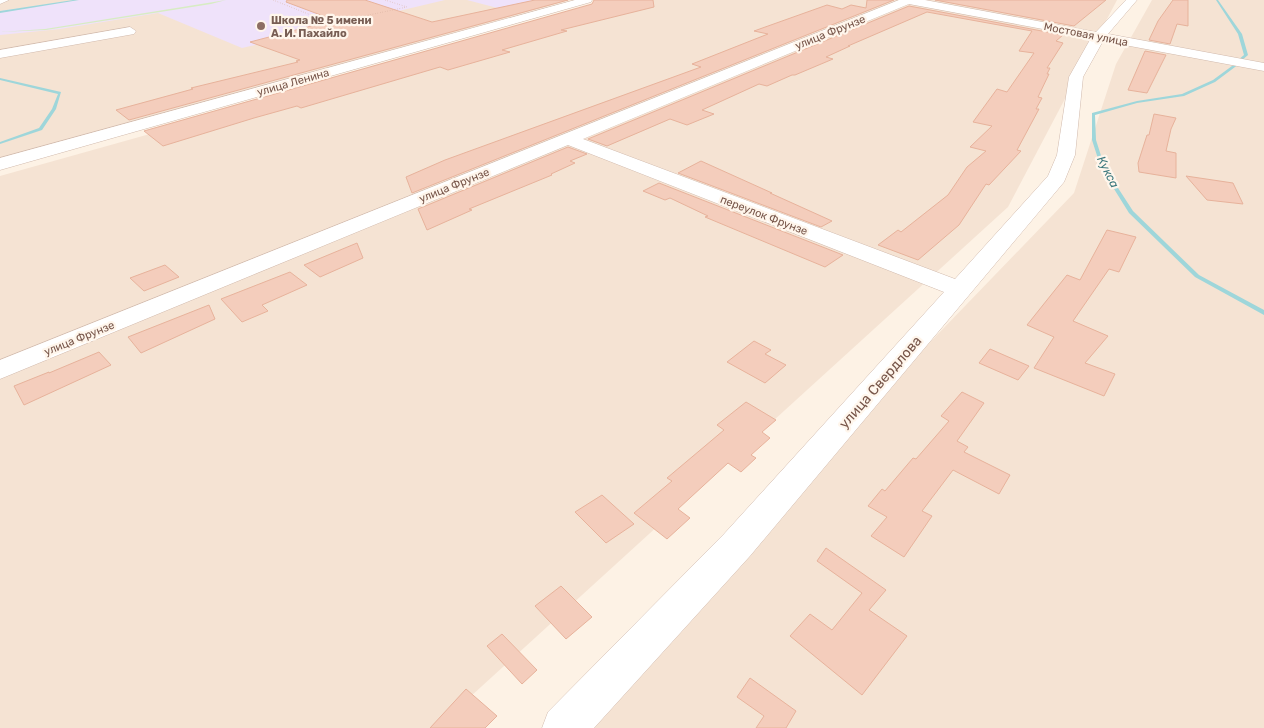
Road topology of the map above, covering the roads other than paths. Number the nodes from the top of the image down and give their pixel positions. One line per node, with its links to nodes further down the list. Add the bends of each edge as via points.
1 (587, 0): 9 (street, улица Ленина)
2 (908, 0): 5 (street, Мостовая улица); 8 (street, улица Фрунзе)
3 (1132, 0): 5 (street, улица Свердлова)
4 (130, 31): 6 (street)
5 (1099, 36): 7 (street, Мостовая улица); 10 (street, улица Свердлова, via 1076,77 1066,155 1058,178)
6 (0, 54)
7 (1264, 67)
8 (567, 139): 10 (street, переулок Фрунзе); 11 (street, улица Фрунзе)
9 (0, 164)
10 (961, 290): 12 (street, улица Свердлова, via 737,545)
11 (0, 370)
12 (564, 728)

